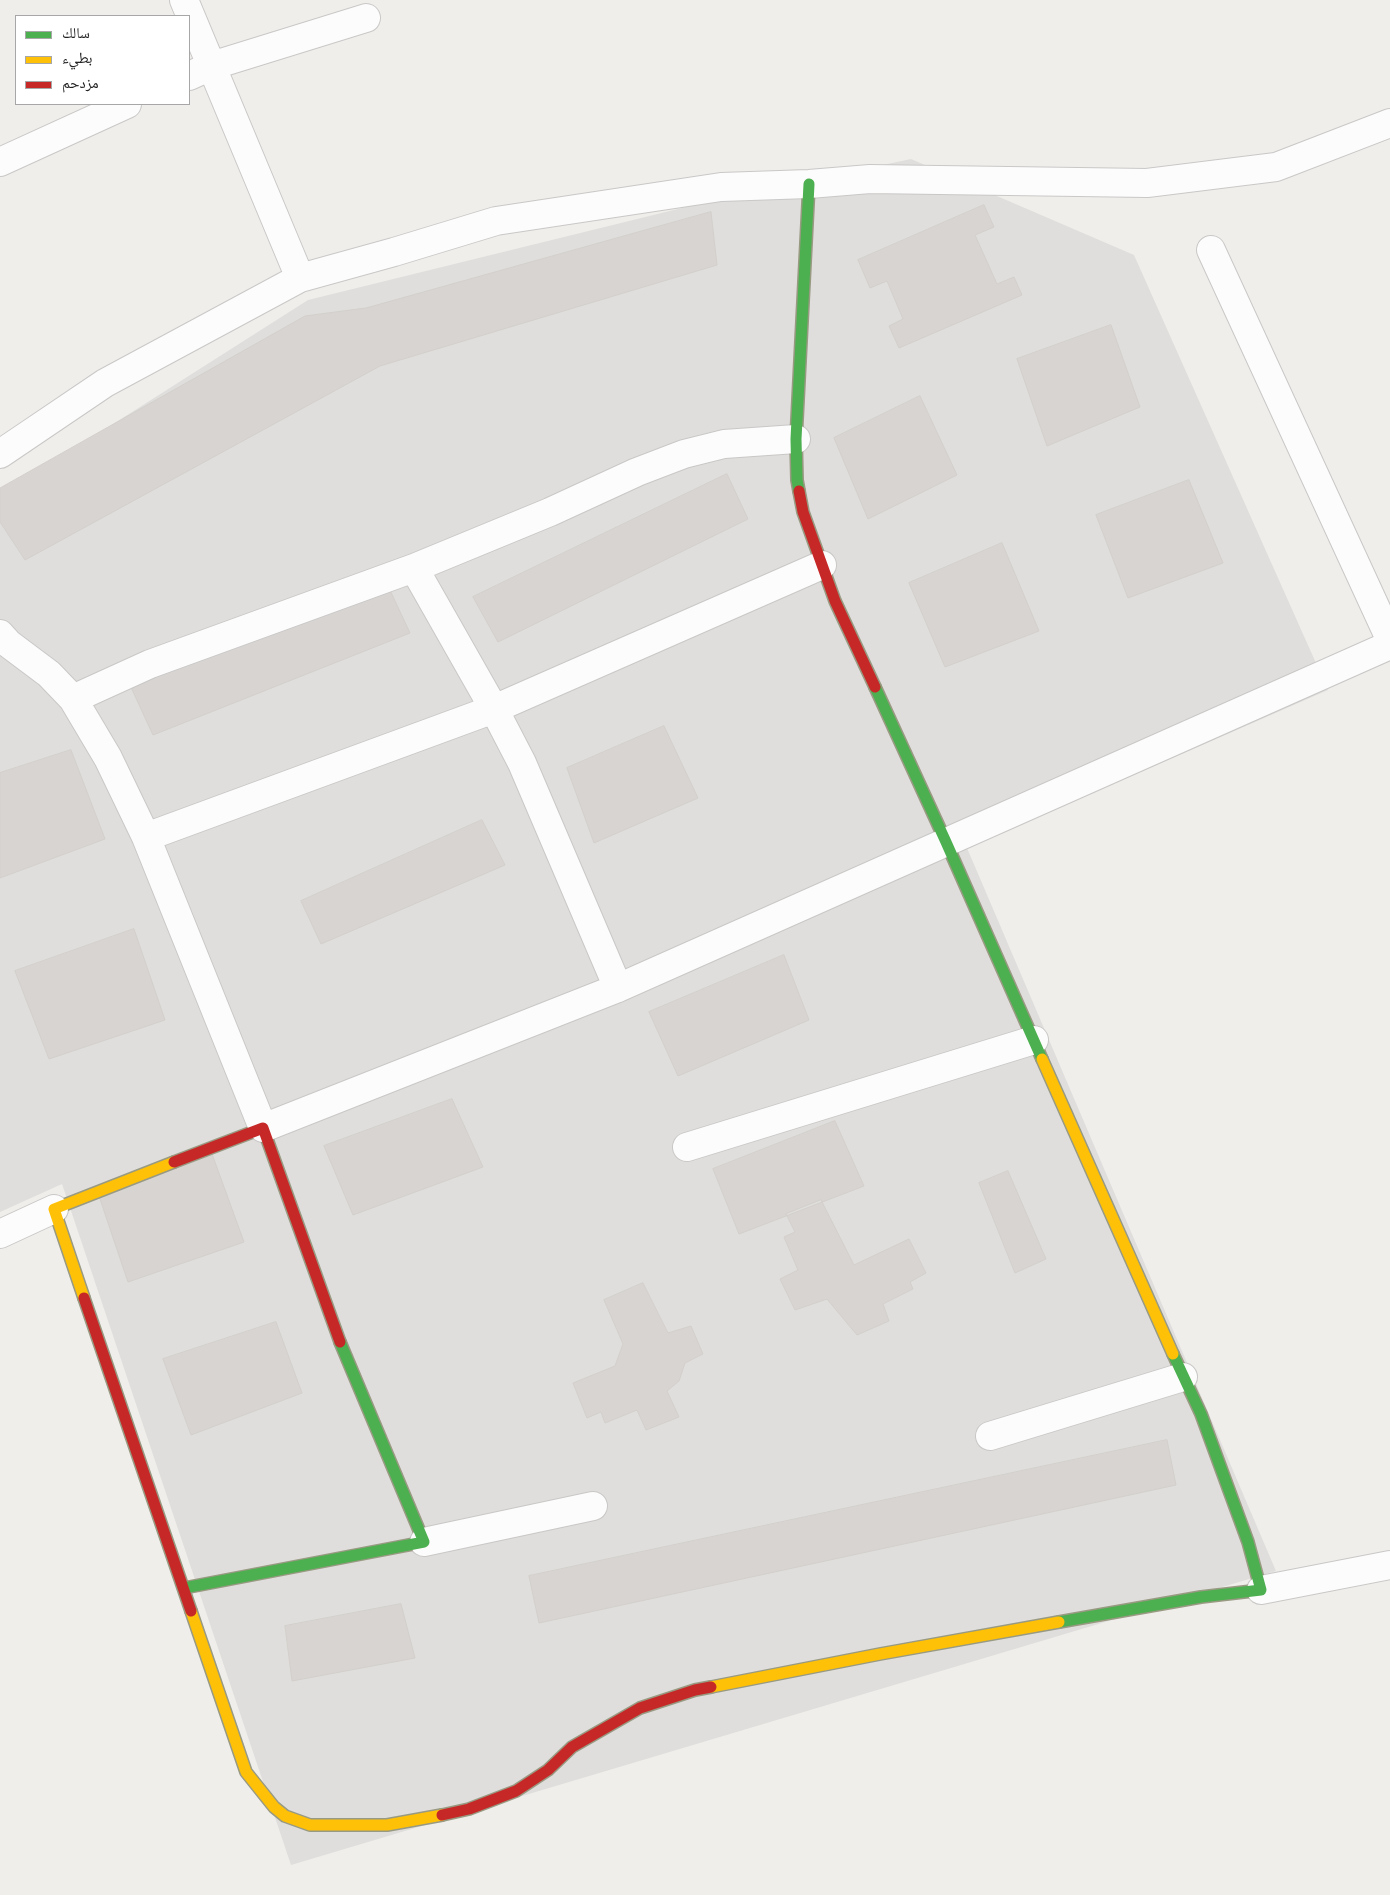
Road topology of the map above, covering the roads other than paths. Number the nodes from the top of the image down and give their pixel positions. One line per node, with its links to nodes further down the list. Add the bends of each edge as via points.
1 (184, 0): 2 (street)
2 (187, 15)
3 (366, 18): 5 (street)
4 (190, 27): 5 (street)
5 (200, 71): 11 (street)
6 (125, 105): 8 (street)
7 (1390, 123): 9 (street, via 1276,167 1147,183 870,179)
8 (0, 162)
9 (809, 184): 11 (street, via 721,187 496,221); 12 (street)
10 (1211, 250): 17 (street)
11 (300, 278): 13 (street, via 105,383)
12 (796, 439): 14 (street, via 797,480 803,512); 15 (street, via 724,444 684,454)
13 (0, 454)
14 (822, 565): 20 (street); 22 (street, via 835,601)
15 (414, 568): 19 (street, via 150,664); 20 (street)
16 (0, 634): 19 (street, via 49,674)
17 (1390, 639)
18 (1390, 645): 22 (street)
19 (73, 699): 21 (street, via 108,758)
20 (494, 709): 21 (street); 23 (street, via 522,763)
21 (146, 837): 25 (street)
22 (946, 842): 23 (street); 24 (street)
23 (618, 988): 25 (street)
24 (1034, 1040): 26 (street); 29 (street)
25 (263, 1128): 27 (street); 32 (street, via 344,1353)
26 (686, 1146)
27 (54, 1209): 28 (street); 34 (street)
28 (0, 1234)
29 (1183, 1377): 30 (street); 35 (street, via 1201,1414 1248,1542)
30 (990, 1436)
31 (593, 1506): 32 (street)
32 (424, 1542): 34 (street)
33 (1390, 1565): 35 (street)
34 (184, 1588): 35 (street, via 246,1772 285,1816 310,1825 352,1826 421,1820 470,1809 516,1791 548,1770 572,1747 605,1727 640,1708 696,1690 1201,1598)
35 (1261, 1590)

